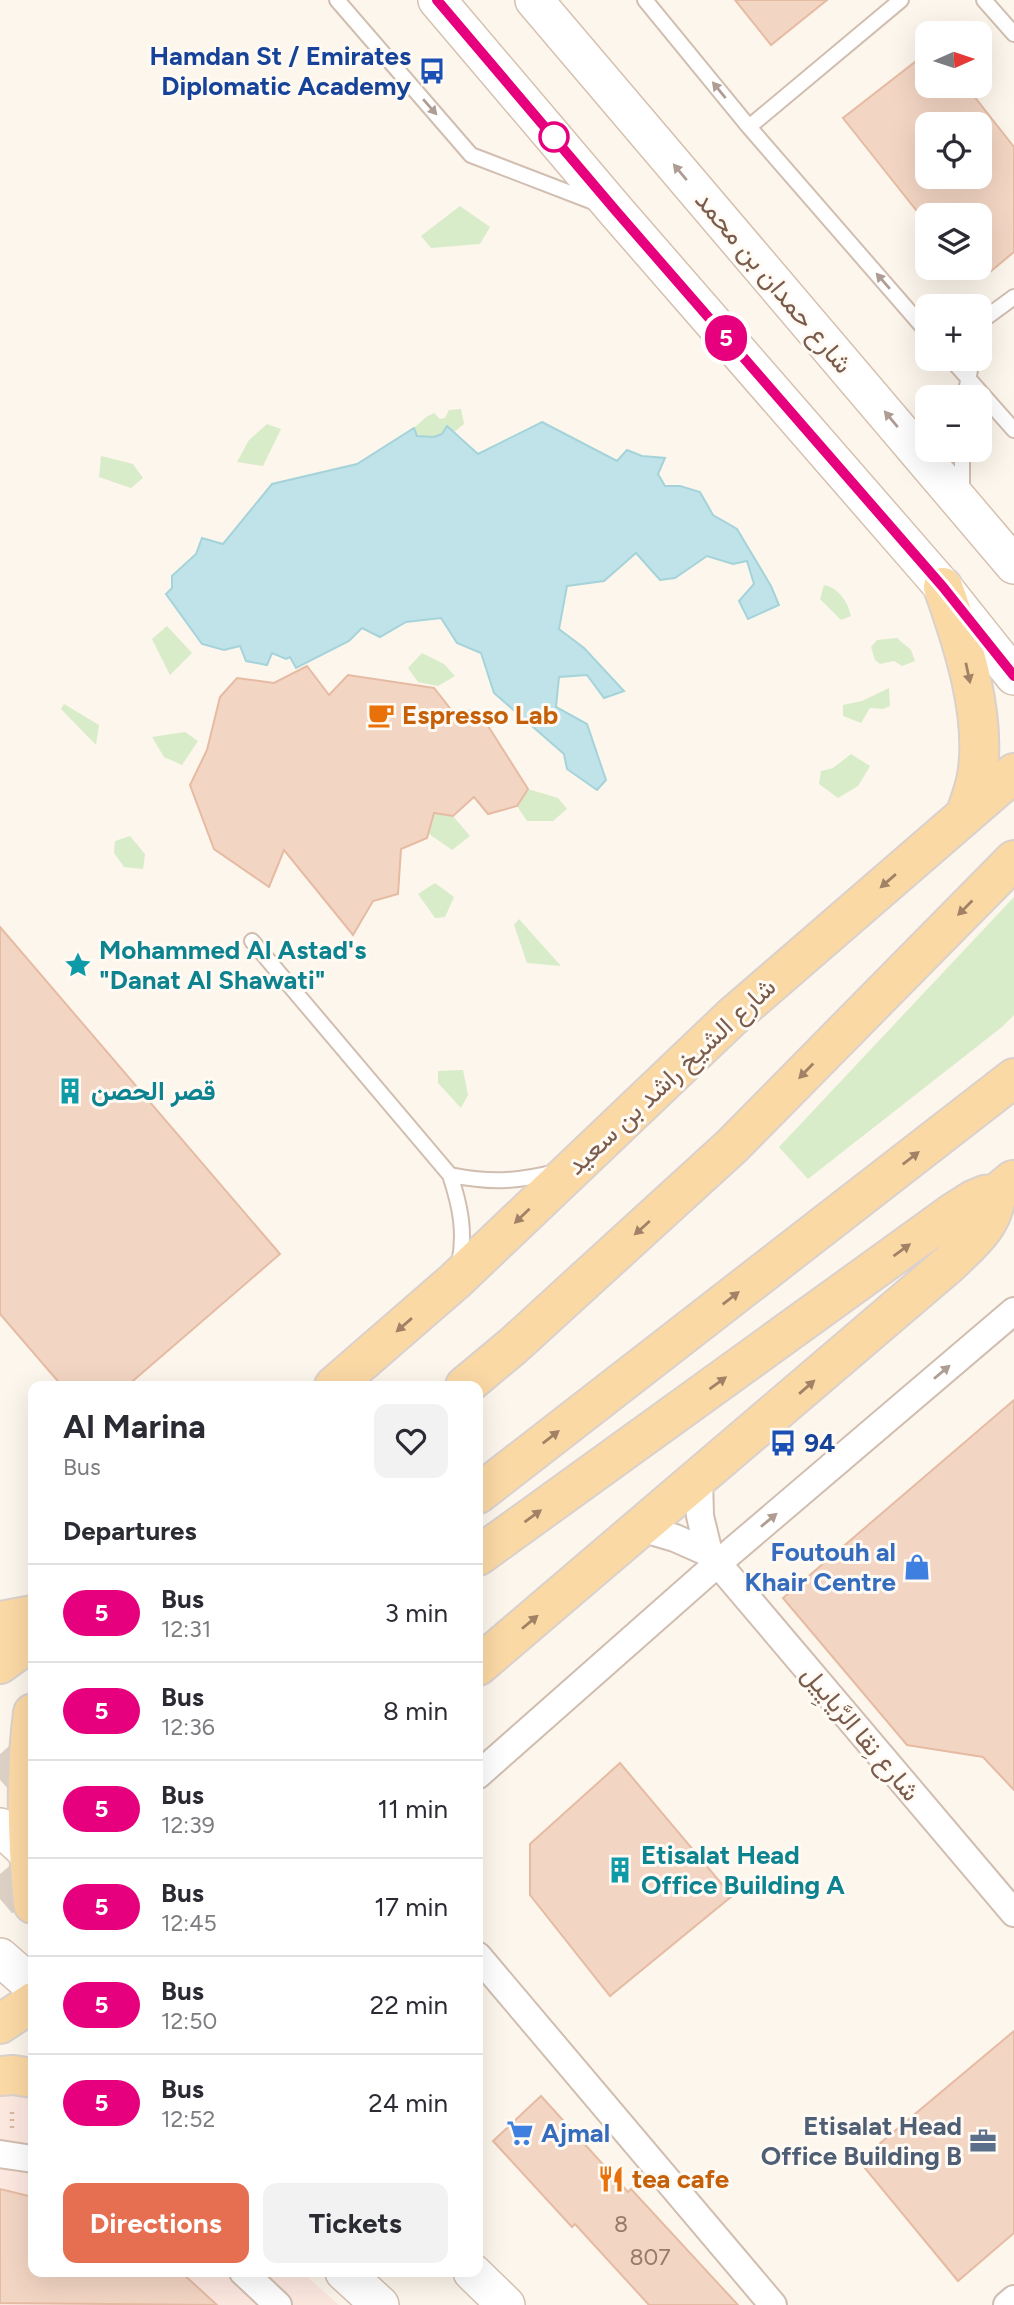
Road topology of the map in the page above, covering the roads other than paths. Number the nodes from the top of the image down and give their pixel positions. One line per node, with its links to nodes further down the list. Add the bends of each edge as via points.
1 (337, 0): 9 (lane, one-way to 9, via 471,155)
2 (437, 0): 9 (main road)
3 (534, 0): 19 (main road, شارع حمدان بن محمد, one-way to 3)
4 (645, 0): 8 (lane, one-way to 4)
5 (901, 0): 8 (lane)
6 (984, 0): 7 (lane)
7 (1014, 34)
8 (750, 127): 12 (lane, one-way to 8)
9 (616, 211): 21 (main road)
10 (1014, 297): 11 (lane)
11 (992, 313)
12 (915, 318)
13 (962, 371): 15 (lane)
14 (969, 371): 15 (lane)
15 (968, 378): 16 (lane); 17 (lane)
16 (967, 385)
17 (1014, 430)
18 (962, 462): 19 (lane)
19 (962, 503): 20 (main road, شارع حمدان بن محمد)
20 (1014, 565)
21 (943, 587): 22 (main road); 24 (main road, one-way to 24, via 963,648 979,742 976,778)
22 (1014, 676)
23 (1014, 773): 24 (main road, شارع الشيخ راشد بن سعيد)
24 (966, 813): 28 (main road, شارع الشيخ راشد بن سعيد, one-way to 28, via 732,1017)
25 (1014, 860): 34 (main road, one-way to 34, via 732,1146)
26 (252, 941): 29 (lane)
27 (1012, 1078): 36 (main road, one-way to 27)
28 (571, 1168): 29 (lane, via 507,1182); 31 (main road, شارع الشيخ راشد بن سعيد, one-way to 31)
29 (450, 1175): 31 (lane, via 462,1223)
30 (1008, 1190): 35 (main road, one-way to 30, via 950,1263 990,1221); 38 (main road, one-way to 30, via 954,1212 985,1195)
31 (456, 1280): 33 (main road, شارع الشيخ راشد بن سعيد, one-way to 33)
32 (1014, 1311): 39 (street, one-way to 32)
33 (340, 1381)
34 (471, 1381)
35 (699, 1479): 37 (main road); 39 (street, شارع نِقا الرَّيايِيل, via 700,1516)
36 (483, 1490)
37 (641, 1528): 39 (street, شارع نِقا الرَّيايِيل, via 675,1538); 43 (main road, one-way to 37)
38 (483, 1552)
39 (713, 1558): 45 (street); 48 (street, شارع نِقا الرَّيايِيل)
40 (28, 1616): 41 (main road)
41 (0, 1622)
42 (28, 1644): 44 (main road)
43 (483, 1662)
44 (0, 1664)
45 (483, 1770)
46 (0, 1827): 47 (main road)
47 (28, 1851)
48 (1014, 1913)
49 (0, 1957): 51 (main road)
50 (483, 1962): 61 (street)
51 (28, 1982)
52 (28, 2005): 53 (main road)
53 (0, 2024)
54 (248, 2277): 58 (street)
55 (349, 2277): 59 (main road)
56 (477, 2277): 60 (main road)
57 (1014, 2299): 62 (street)
58 (278, 2305)
59 (380, 2305)
60 (506, 2305)
61 (773, 2305)
62 (1007, 2305)

